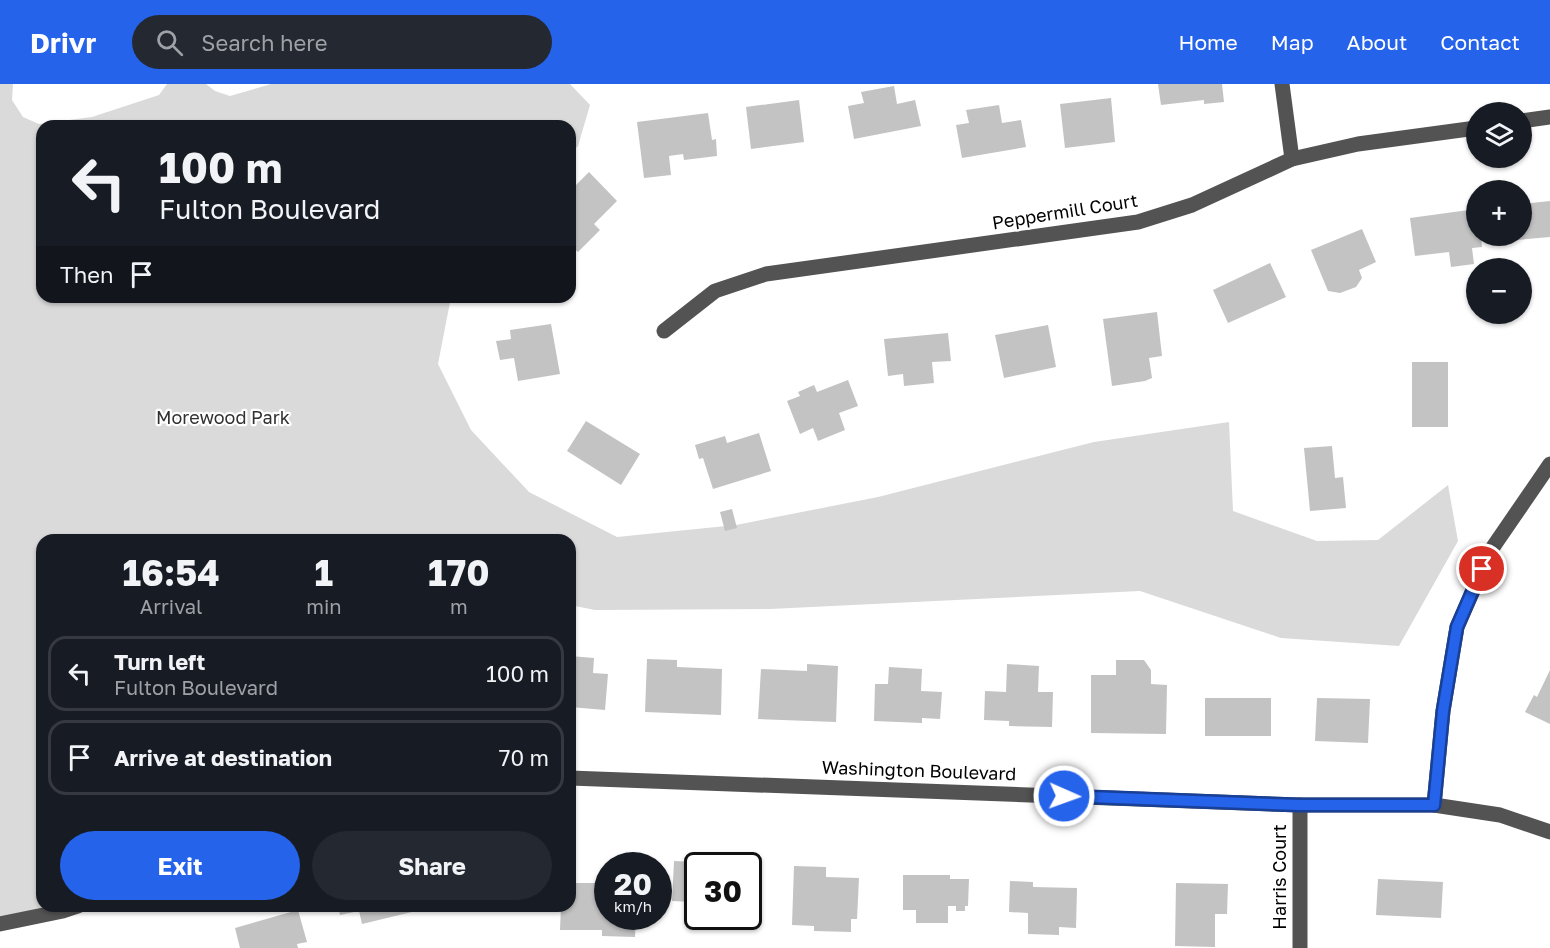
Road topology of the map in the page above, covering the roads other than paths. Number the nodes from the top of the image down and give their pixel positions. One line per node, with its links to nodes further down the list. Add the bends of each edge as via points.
1 (1282, 84): 5 (street)
2 (1550, 117): 3 (street)
3 (1532, 119)
4 (1466, 129): 5 (street, Peppermill Court, via 1358,144)
5 (1292, 159): 6 (street, Peppermill Court, via 1192,205 1138,222 766,274 715,291)
6 (664, 331)
7 (1550, 464): 10 (street, via 1491,550 1457,627 1443,711)
8 (576, 778): 9 (street, Washington Boulevard)
9 (1299, 805): 10 (street, Washington Boulevard); 14 (street, Harris Court)
10 (1434, 805): 11 (street, Washington Boulevard, via 1500,815)
11 (1550, 832)
12 (58, 912): 13 (street)
13 (0, 924)
14 (1300, 948)

